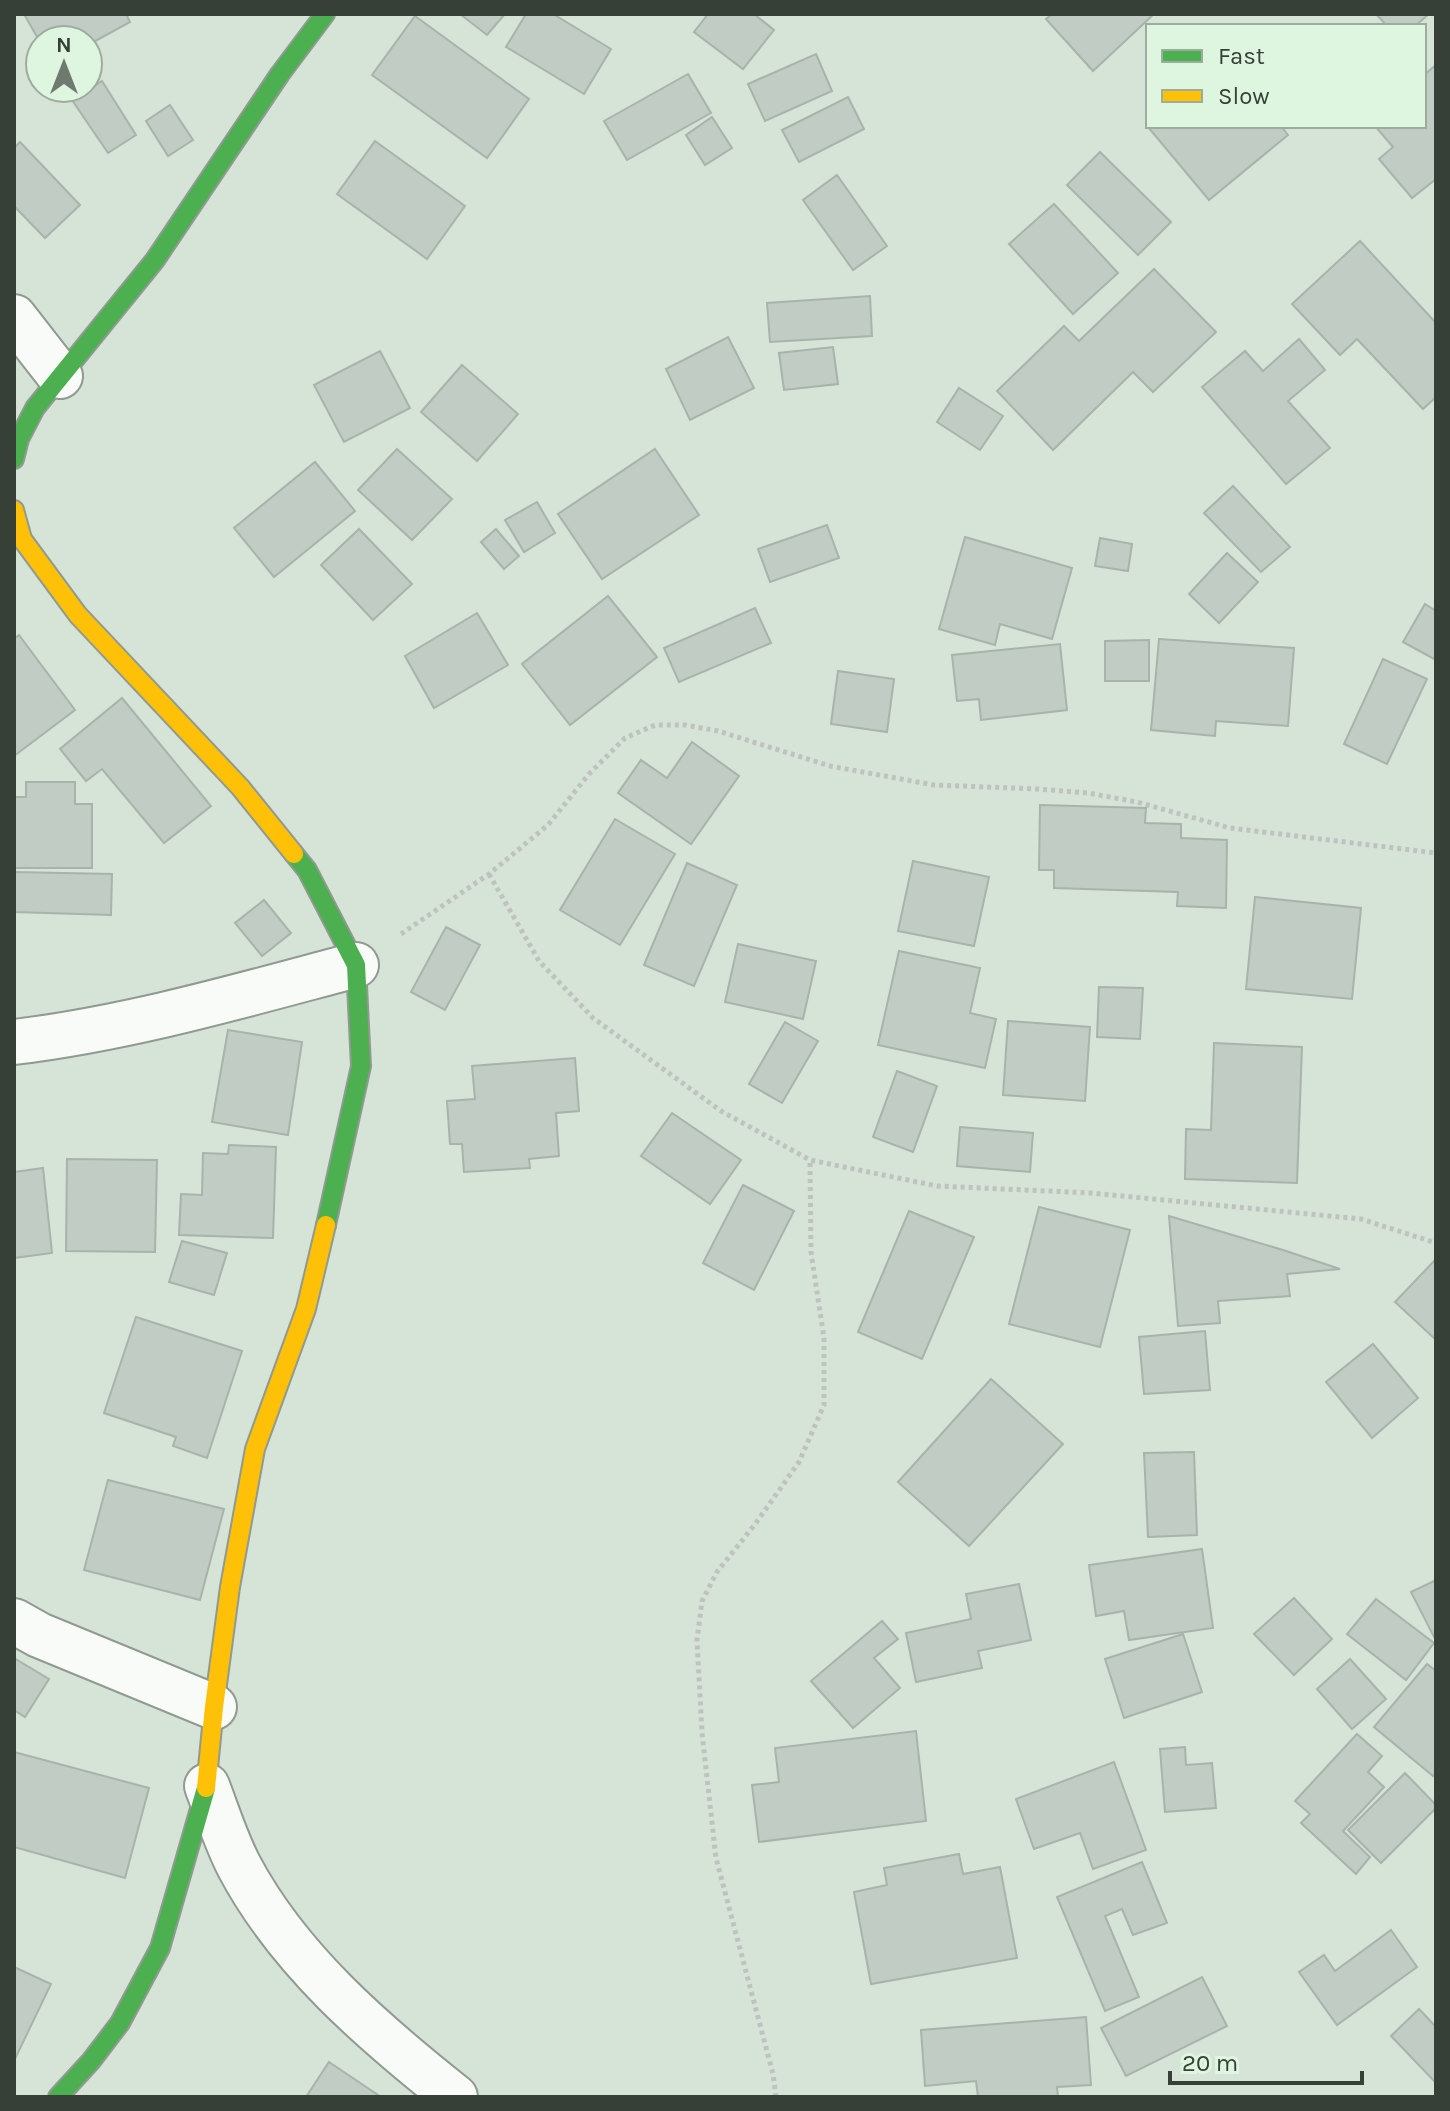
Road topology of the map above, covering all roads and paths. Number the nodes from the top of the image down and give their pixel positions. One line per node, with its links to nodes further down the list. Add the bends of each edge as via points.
1 (325, 14): 3 (street, via 155,260)
2 (14, 317): 3 (street)
3 (60, 376): 4 (street, via 35,408)
4 (14, 459)
5 (14, 510): 8 (street, via 22,539 78,615 240,787 307,870)
6 (1436, 853): 7 (path, via 1230,828 1088,793 934,785 830,766 718,731 655,725 625,738 548,825)
7 (489, 874): 8 (path); 10 (path, via 539,961 593,1018 721,1111)
8 (356, 965): 9 (street, via 179,1011); 13 (street, via 361,1066 306,1309 255,1449)
9 (14, 1042)
10 (810, 1160): 11 (path, via 937,1186 1091,1193 1361,1219); 17 (path, via 811,1252 824,1338 824,1405 799,1462 717,1572 702,1601 697,1640 716,1858)
11 (1436, 1243)
12 (14, 1621): 13 (street)
13 (214, 1707): 14 (street)
14 (207, 1786): 15 (street, via 160,1948 120,2023); 16 (street, via 239,1865 279,1930 342,1999)
15 (58, 2097)
16 (455, 2097)
17 (776, 2097)

